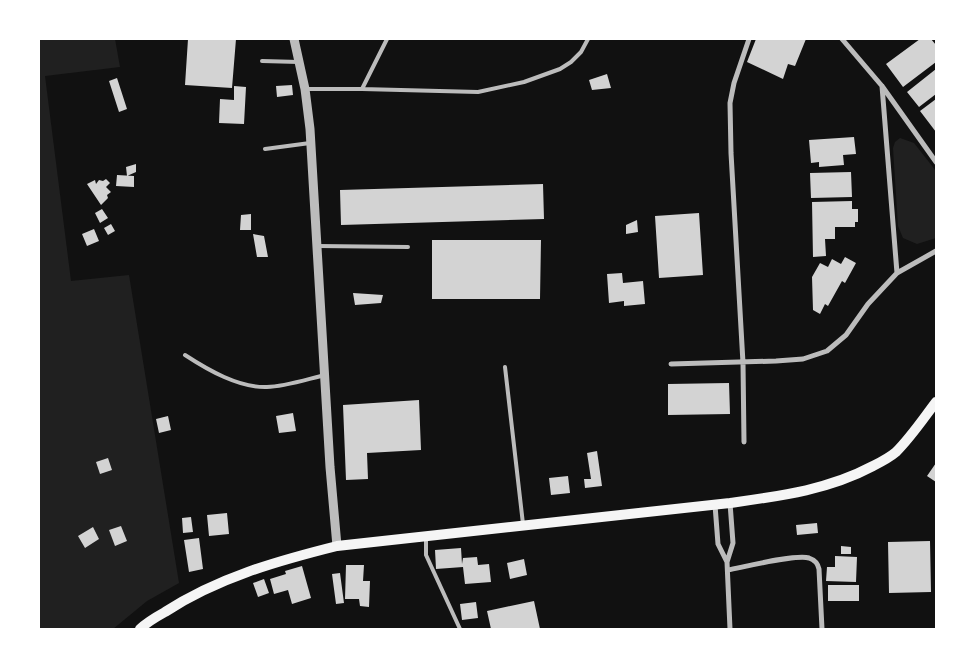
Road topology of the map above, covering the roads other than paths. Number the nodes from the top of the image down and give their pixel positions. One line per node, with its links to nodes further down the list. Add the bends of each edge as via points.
1 (294, 39): 7 (street)
2 (387, 39): 9 (lane)
3 (588, 39): 9 (lane, via 581,52 560,69 524,82 478,92)
4 (749, 39): 19 (street, via 730,103)
5 (842, 39): 8 (street)
6 (262, 61): 7 (lane)
7 (299, 62): 10 (street)
8 (882, 86): 13 (street); 17 (street)
9 (362, 88): 10 (lane)
10 (305, 89): 11 (street)
11 (311, 143): 12 (lane); 14 (street)
12 (265, 149)
13 (936, 162)
14 (316, 246): 15 (lane); 22 (street)
15 (408, 247)
16 (936, 252): 17 (street)
17 (897, 273): 19 (street, via 868,304 846,335 828,350 803,359)
18 (184, 355): 22 (lane, via 222,377 255,386 267,387)
19 (743, 363): 20 (street); 24 (street)
20 (671, 364)
21 (505, 367): 27 (lane)
22 (325, 375): 29 (street)
23 (936, 402): 25 (main road, via 894,453 860,473 814,489)
24 (744, 442)
25 (730, 503): 26 (main road); 30 (street, via 733,543)
26 (715, 504): 27 (main road); 30 (street, via 718,544)
27 (523, 525): 28 (main road)
28 (426, 538): 29 (main road); 33 (lane, via 426,555)
29 (337, 546): 32 (main road, via 283,560 208,588)
30 (727, 562): 31 (street)
31 (728, 570): 34 (street); 35 (street, via 796,557 818,563)
32 (140, 629)
33 (460, 629)
34 (730, 629)
35 (822, 629)

